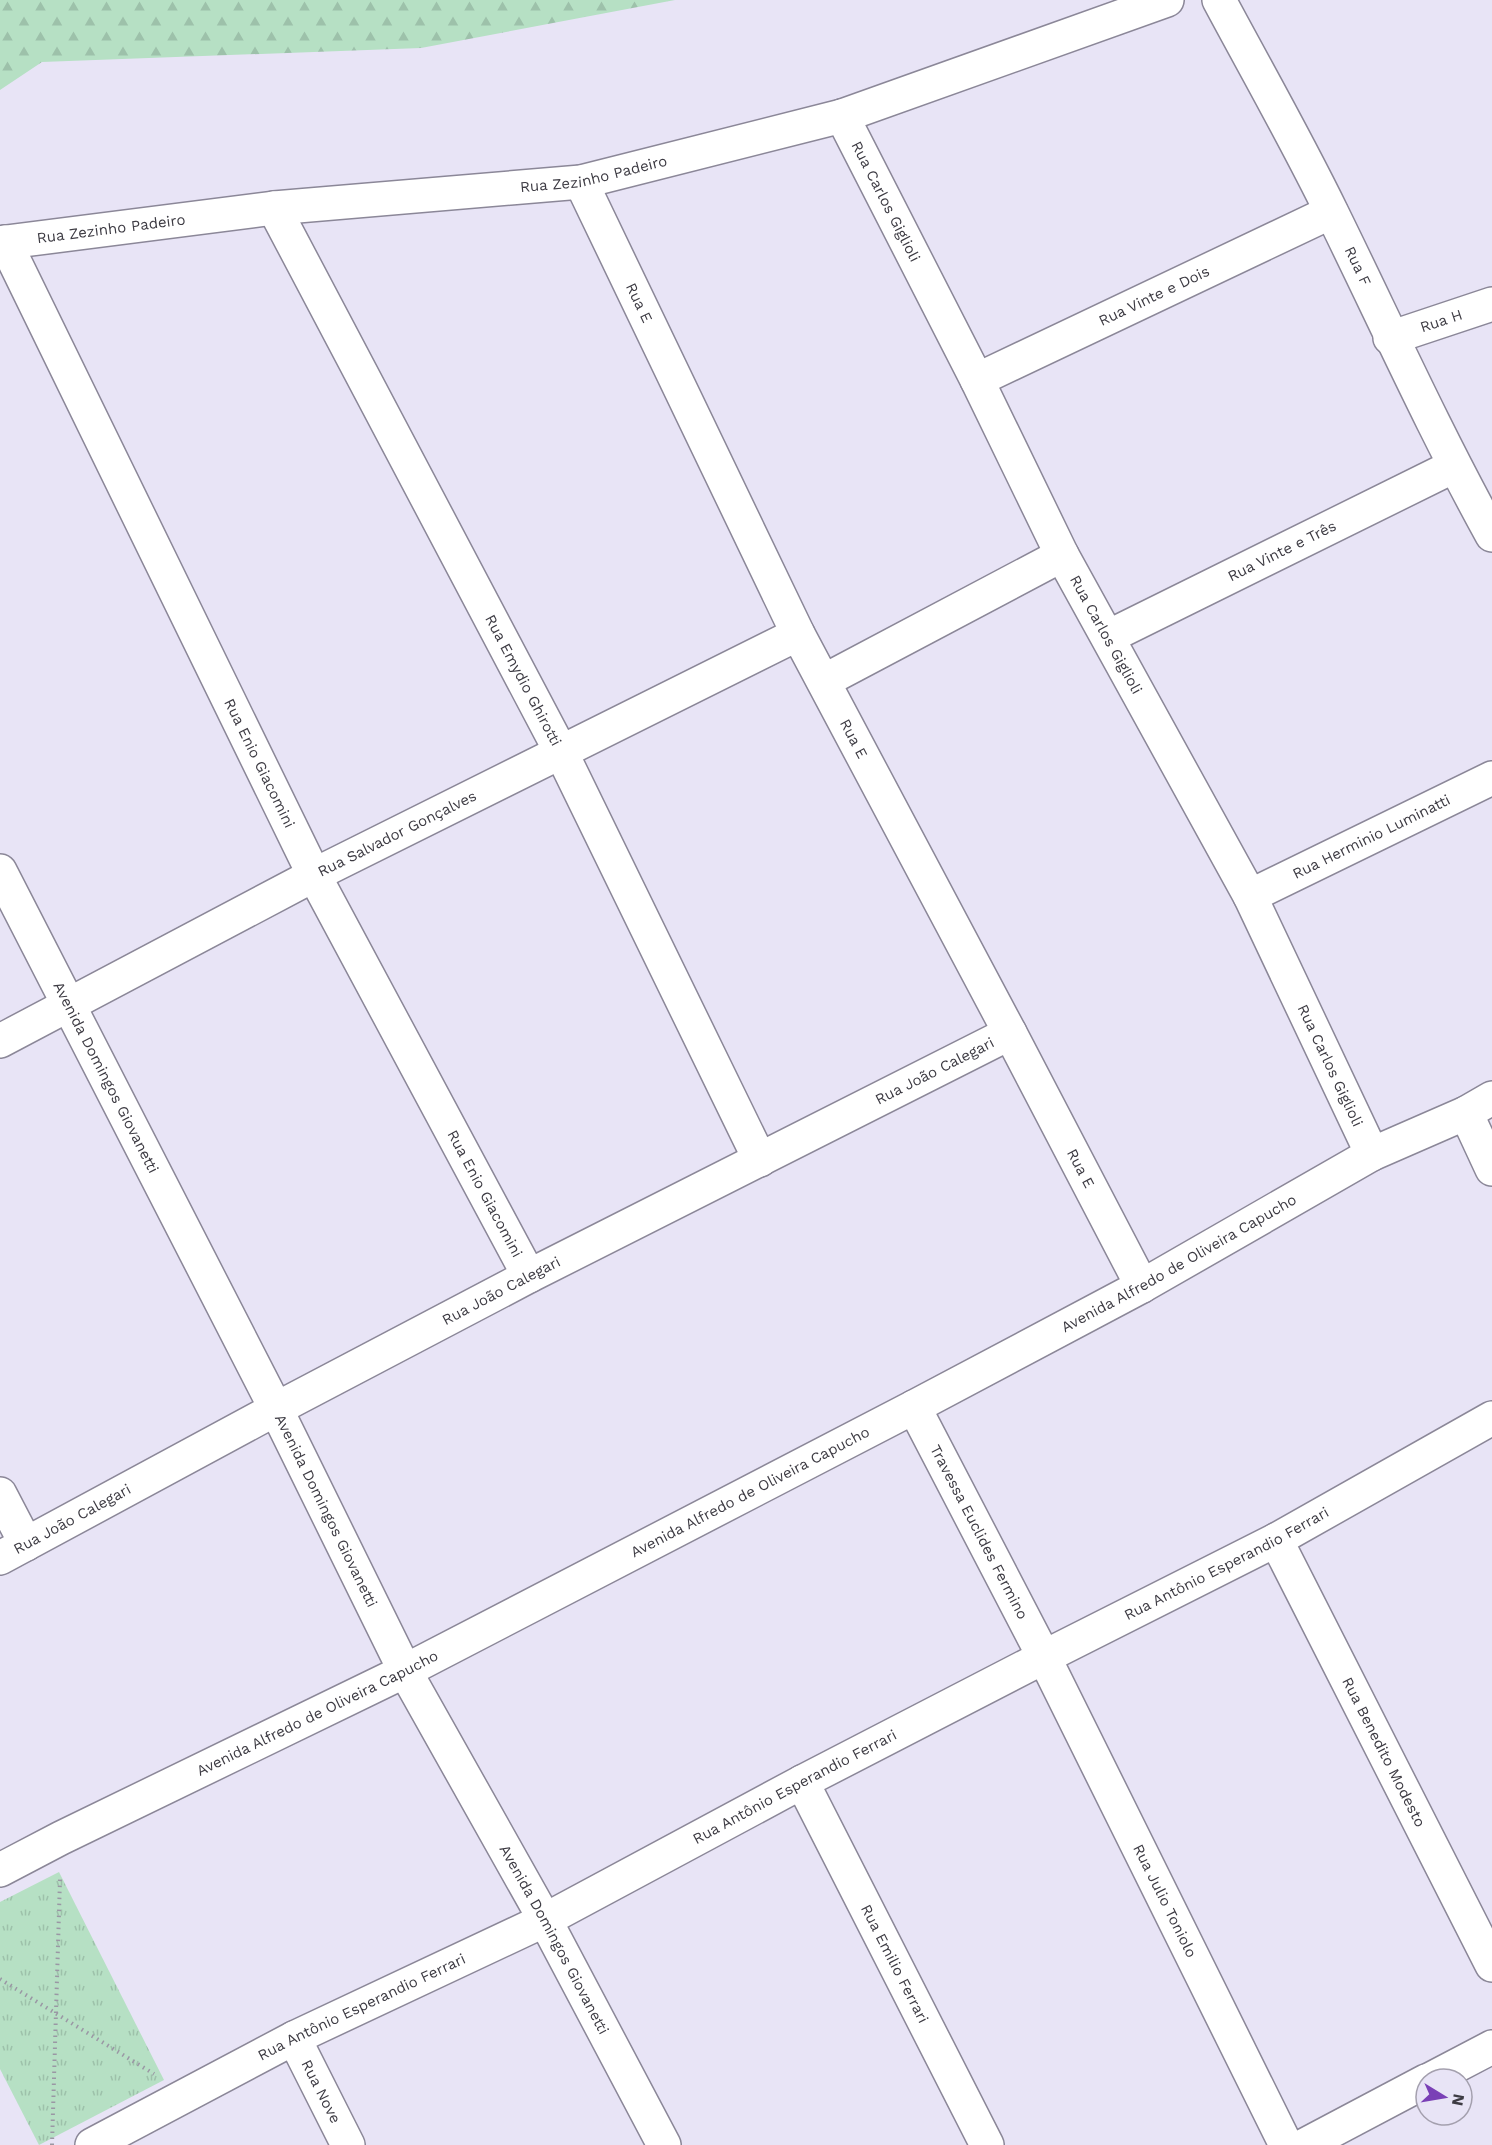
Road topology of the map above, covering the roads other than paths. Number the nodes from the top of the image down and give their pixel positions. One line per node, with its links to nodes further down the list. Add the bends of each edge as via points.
1 (1167, 0): 3 (street, Rua Zezinho Padeiro)
2 (1219, 0): 6 (street, Rua F)
3 (842, 116): 4 (street, Rua Zezinho Padeiro); 10 (street, Rua Carlos Giglioli)
4 (581, 182): 5 (street, Rua Zezinho Padeiro); 14 (street, Rua E)
5 (274, 208): 7 (street, Rua Zezinho Padeiro); 17 (street, Rua Emydio Ghirotti)
6 (1331, 212): 9 (street, Rua F); 10 (street, Rua Vinte e Dois)
7 (3, 243): 20 (street, Rua Enio Giacomini)
8 (1492, 304): 9 (street, Rua H)
9 (1390, 338): 11 (street, Rua F)
10 (977, 380): 13 (street, Rua Carlos Giglioli)
11 (1454, 466): 12 (street, Rua F); 15 (street, Rua Vinte e Três)
12 (1492, 535)
13 (1062, 555): 15 (street, Rua Carlos Giglioli); 16 (street)
14 (798, 634): 16 (street, Rua E); 17 (street, Rua Salvador Gonçalves)
15 (1108, 636): 21 (street, Rua Carlos Giglioli)
16 (824, 681): 23 (street, Rua E)
17 (561, 752): 20 (street, Rua Salvador Gonçalves); 27 (street, Rua Emydio Ghirotti)
18 (1492, 778): 21 (street, Rua Herminio Luminatti)
19 (0, 871): 22 (street, Avenida Domingos Giovanetti)
20 (314, 875): 22 (street, Rua Salvador Gonçalves); 29 (street, Rua Enio Giacomini)
21 (1250, 896): 26 (street, Rua Carlos Giglioli)
22 (69, 1004): 24 (street, Rua Salvador Gonçalves); 32 (street, Avenida Domingos Giovanetti)
23 (1010, 1033): 27 (street, Rua João Calegari); 30 (street, Rua E)
24 (0, 1041)
25 (1479, 1106): 26 (street, Avenida Alfredo de Oliveira Capucho); 28 (street)
26 (1372, 1154): 30 (street, Avenida Alfredo de Oliveira Capucho)
27 (760, 1160): 29 (street, Rua João Calegari)
28 (1492, 1169)
29 (530, 1276): 32 (street, Rua João Calegari)
30 (1142, 1286): 31 (street, Avenida Alfredo de Oliveira Capucho)
31 (914, 1407): 37 (street, Travessa Euclides Fermino); 38 (street, Avenida Alfredo de Oliveira Capucho)
32 (276, 1409): 36 (street, Rua João Calegari); 38 (street, Avenida Domingos Giovanetti)
33 (1492, 1418): 35 (street, Rua Antônio Esperandio Ferrari)
34 (0, 1494): 36 (street)
35 (1276, 1540): 37 (street, Rua Antônio Esperandio Ferrari); 42 (street, Rua Benedito Modesto)
36 (13, 1551)
37 (1044, 1657): 39 (street, Rua Antônio Esperandio Ferrari); 51 (street, Rua Julio Toniolo)
38 (405, 1671): 40 (street, Avenida Alfredo de Oliveira Capucho); 41 (street, Avenida Domingos Giovanetti)
39 (802, 1782): 41 (street, Rua Antônio Esperandio Ferrari); 50 (street, Rua Emilio Ferrari)
40 (0, 1870)
41 (545, 1920): 43 (street, Rua Antônio Esperandio Ferrari); 49 (street, Avenida Domingos Giovanetti)
42 (1492, 1965)
43 (294, 2038): 47 (street, Rua Antônio Esperandio Ferrari); 48 (street, Rua Nove)
44 (1492, 2047): 45 (street)
45 (1454, 2067)
46 (1414, 2087): 52 (street)
47 (92, 2145)
48 (348, 2145)
49 (664, 2145)
50 (987, 2145)
51 (1286, 2145)
52 (1305, 2145)

